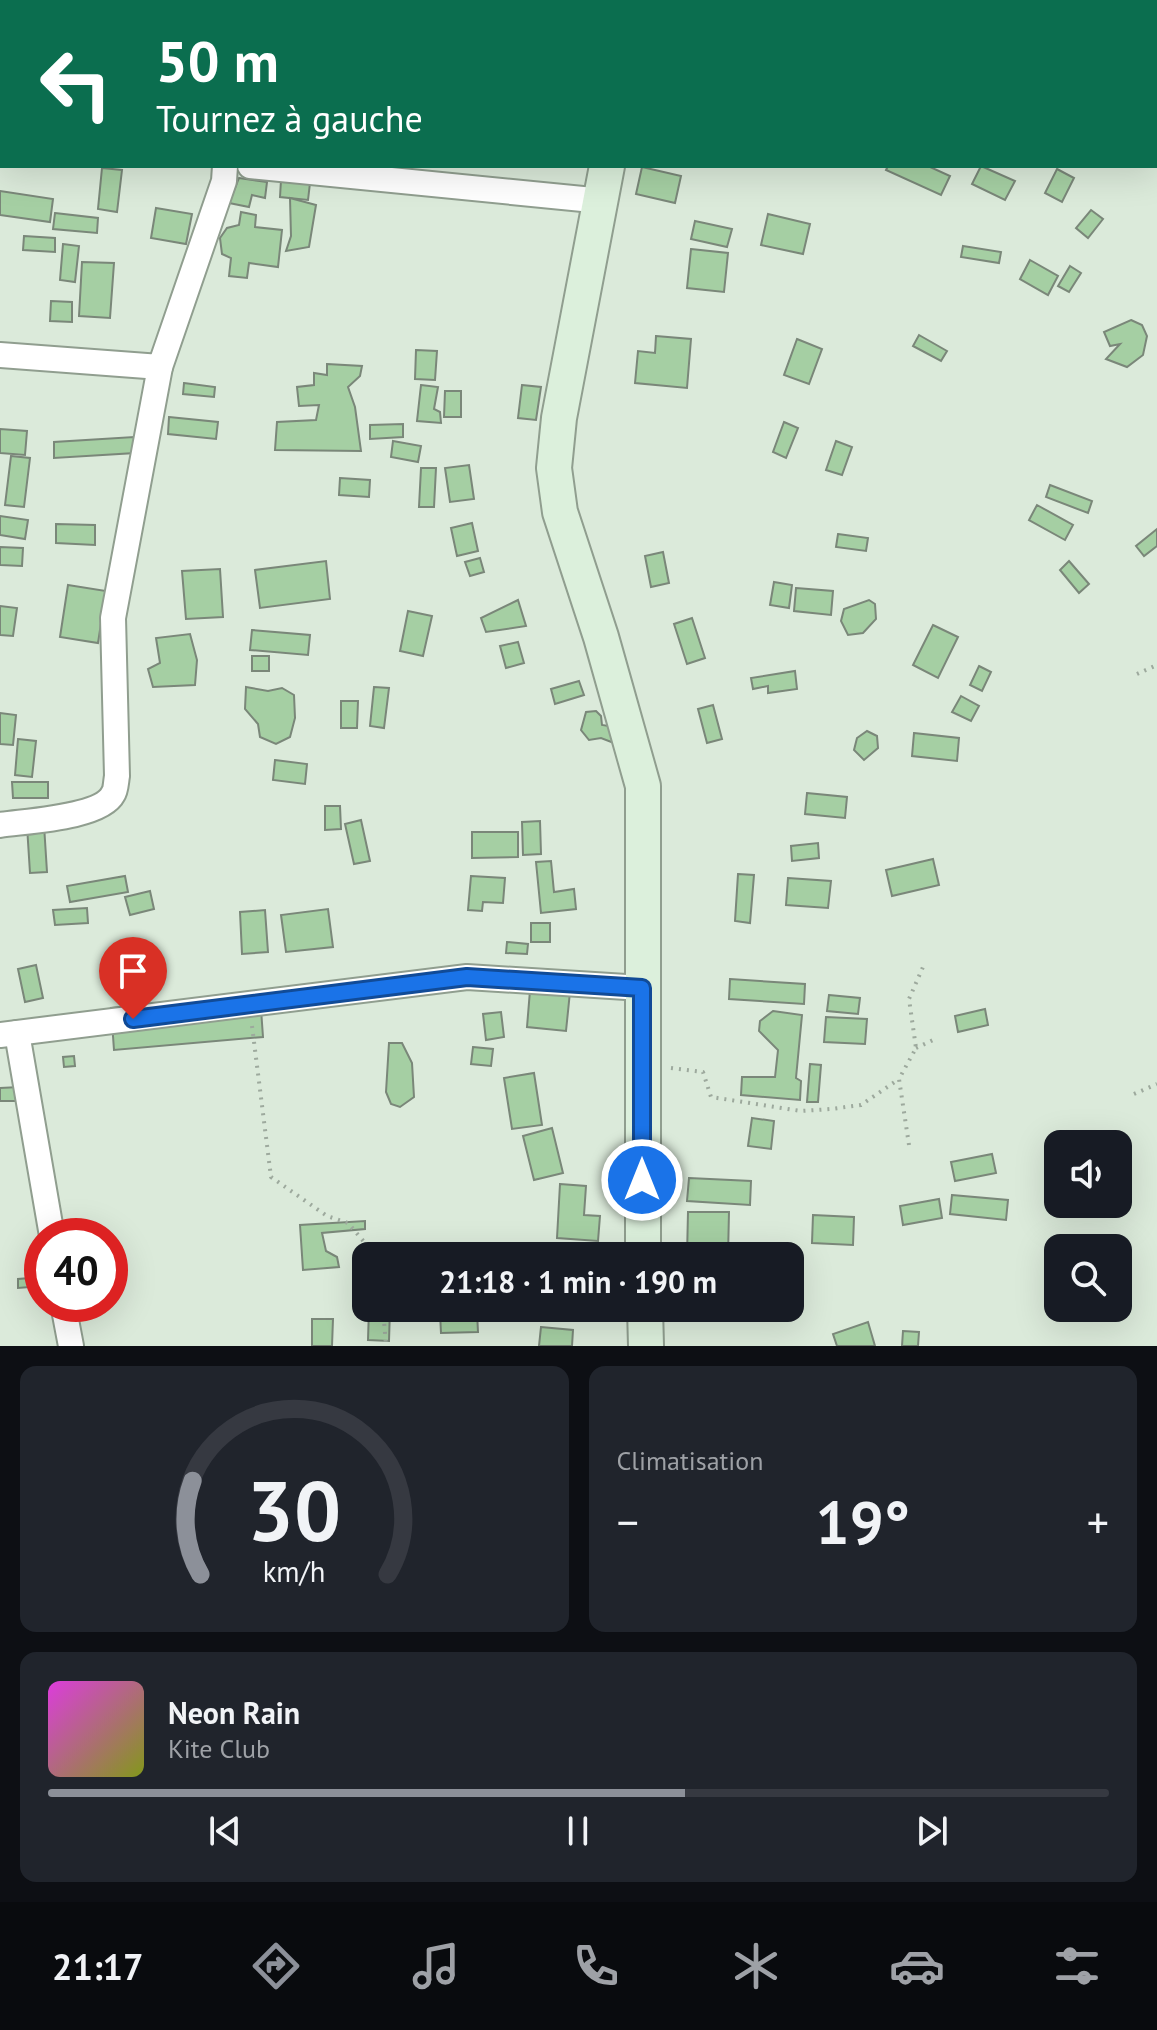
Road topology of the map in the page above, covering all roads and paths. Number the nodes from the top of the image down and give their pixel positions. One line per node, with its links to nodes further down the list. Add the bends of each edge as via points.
1 (225, 168): 6 (street)
2 (270, 168): 4 (street)
3 (607, 168): 4 (street)
4 (603, 201): 11 (street, via 559,418 554,468 560,512 643,786)
5 (0, 355): 6 (street)
6 (160, 367): 9 (street, via 113,618 113,794 104,805 62,817)
7 (1157, 665): 8 (path)
8 (1137, 674)
9 (0, 825)
10 (923, 967): 15 (path, via 909,999)
11 (642, 988): 12 (street, via 467,977); 16 (street)
12 (249, 1004): 13 (street); 22 (path, via 271,1177 327,1216 348,1223)
13 (8, 1034): 21 (street)
14 (933, 1040): 15 (path)
15 (916, 1048): 17 (path)
16 (642, 1077): 17 (path, via 676,1067 703,1072 711,1097 801,1111 861,1105); 23 (street)
17 (899, 1079): 20 (path)
18 (1157, 1084): 19 (path)
19 (1134, 1094)
20 (909, 1145)
21 (48, 1218)
22 (364, 1242)
23 (643, 1242)
24 (66, 1322): 27 (street)
25 (384, 1322): 28 (path)
26 (645, 1322): 29 (street)
27 (71, 1346)
28 (386, 1346)
29 (646, 1346)

